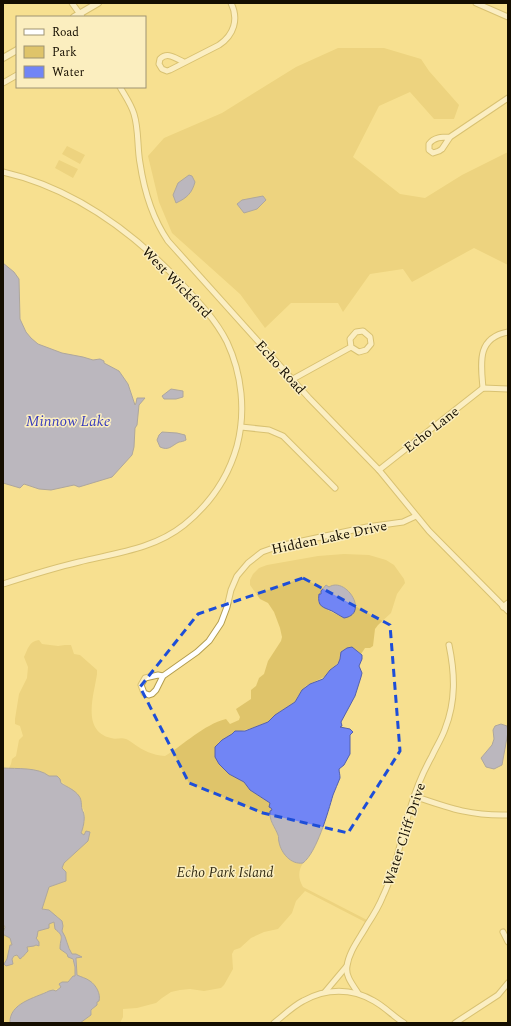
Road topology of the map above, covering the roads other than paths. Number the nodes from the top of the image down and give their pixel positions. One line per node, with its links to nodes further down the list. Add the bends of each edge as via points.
1 (72, 3): 6 (street)
2 (98, 3): 6 (street)
3 (231, 3): 10 (street, via 235,19 234,28 229,36 219,45)
4 (476, 3): 7 (street)
5 (508, 10): 7 (street)
6 (78, 16)
7 (506, 16)
8 (16, 51): 9 (street)
9 (3, 58)
10 (184, 62): 10 (street, via 167,71 159,64 160,58 166,55)
11 (16, 76): 12 (street)
12 (3, 83)
13 (121, 88): 19 (street, Echo Road, via 134,115 143,180 154,215 164,235)
14 (508, 98): 15 (street)
15 (450, 137)
16 (3, 172): 22 (street, West Wickford, via 49,186 91,208 139,243 188,290 218,327 232,354 242,396)
17 (508, 332): 20 (street, via 495,336 484,348 481,358)
18 (351, 347): 18 (street, via 359,352 366,350 371,344 370,337 363,331 356,332 350,339); 19 (street)
19 (292, 379): 23 (street, Echo Road)
20 (483, 388): 21 (street); 23 (street, Echo Lane)
21 (508, 389)
22 (241, 427): 24 (street, via 269,430 283,436); 26 (street, West Wickford, via 235,451 222,482 203,508 178,529 140,548 55,568)
23 (379, 470): 25 (street, Echo Road)
24 (335, 488)
25 (416, 516): 28 (street, Echo Road); 31 (street, Hidden Lake Drive, via 403,522 367,527 262,552 237,576 224,615 213,636)
26 (3, 584)
27 (508, 603): 28 (street)
28 (503, 606): 29 (street, Echo Road)
29 (508, 611)
30 (449, 645): 32 (street, Water Cliff Drive, via 454,679 450,712 445,729)
31 (163, 676): 31 (street, Hidden Lake Drive, via 155,692 149,695 142,691 141,685 145,678)
32 (414, 796): 33 (street, via 465,812); 36 (street, Water Cliff Drive, via 389,883)
33 (508, 815)
34 (503, 932): 35 (street)
35 (508, 942)
36 (346, 966): 38 (street, Water Cliff Drive); 39 (street, via 349,979)
37 (508, 983): 42 (street, via 498,995)
38 (325, 992): 39 (street); 40 (street, via 299,1003)
39 (358, 993): 41 (street, via 378,1003)
40 (274, 1023)
41 (404, 1023)
42 (454, 1023)

